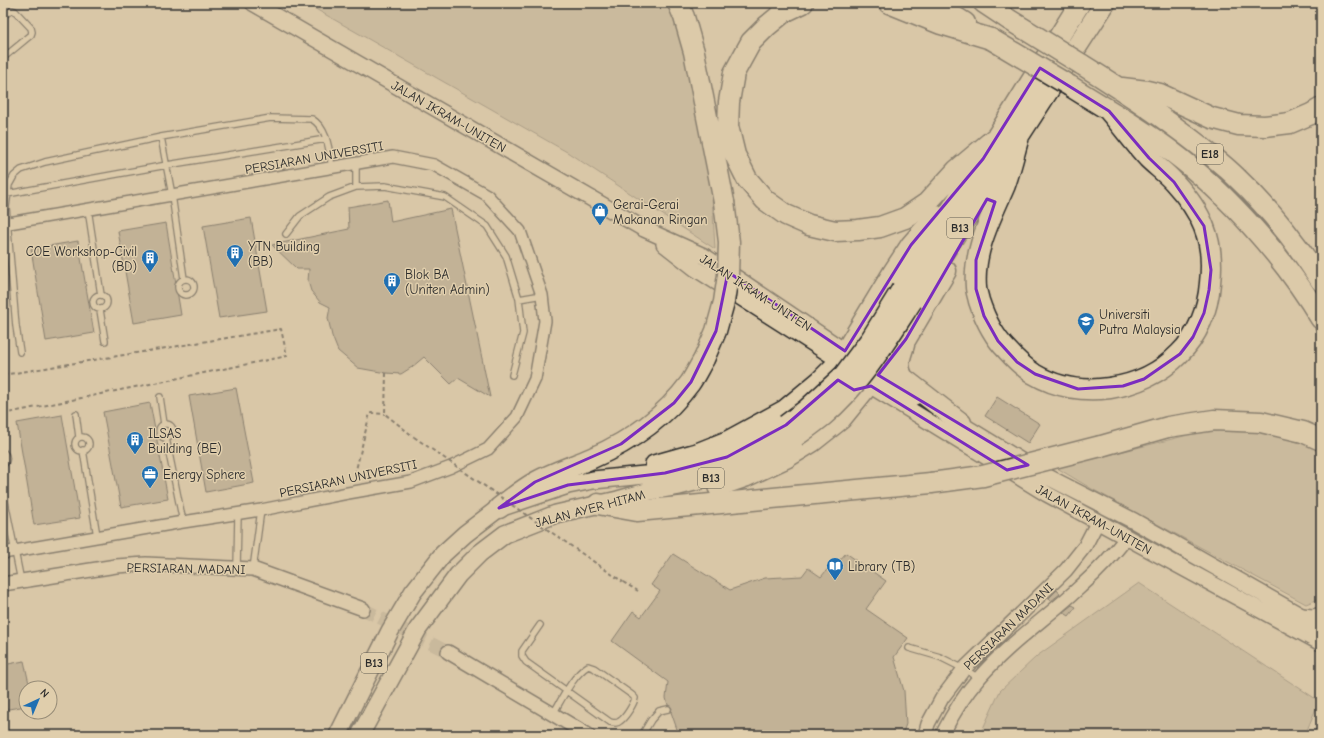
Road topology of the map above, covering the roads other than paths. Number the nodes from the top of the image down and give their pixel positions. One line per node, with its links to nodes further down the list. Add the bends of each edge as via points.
1 (253, 3): 41 (main road, JALAN IKRAM-UNITEN, via 644,229 704,256)
2 (678, 3): 59 (highway, bridge, via 694,52 724,202 729,242 728,275 716,331 691,382 674,403 651,424 621,444 535,482)
3 (803, 3): 16 (highway, via 784,12 751,42 734,72 729,102 728,126 735,155 747,179 765,200 786,215 809,225 835,231 880,227 905,218 927,203 957,170)
4 (889, 3): 10 (highway, via 941,24)
5 (933, 3): 10 (highway, E18)
6 (1080, 3): 16 (highway)
7 (1105, 3): 15 (highway)
8 (995, 9): 12 (highway, E18, bridge)
9 (3, 16): 11 (lane, via 12,10 15,11 32,32)
10 (991, 39): 14 (highway, E18, bridge)
11 (3, 58)
12 (1118, 88): 13 (highway, via 1160,94 1212,118 1239,125 1265,126 1290,123); 31 (highway, E18, via 1196,142 1236,176 1289,235)
13 (1321, 108)
14 (1109, 111): 15 (highway, via 1191,204 1204,226 1211,270 1204,313 1193,337 1180,354 1162,369 1123,386 1078,389 1034,374 1017,362 998,341 984,316 976,288 976,260 1005,183); 37 (highway, E18, via 1172,152 1219,193 1269,246)
15 (1020, 133): 19 (highway)
16 (1000, 134): 20 (highway, B13)
17 (161, 137): 18 (lane, via 271,118 288,118 312,119 322,128); 22 (lane); 25 (lane, via 30,166 14,176)
18 (326, 138): 22 (lane); 23 (lane)
19 (1007, 154): 34 (highway, B13); 38 (highway, via 1000,177)
20 (983, 160): 34 (highway, B13); 41 (highway, via 967,175 912,245)
21 (356, 164): 23 (street, PERSIARAN UNIVERSITI); 24 (lane); 33 (street, PERSIARAN UNIVERSITI, via 393,158 434,165 488,195 520,231)
22 (166, 165): 25 (lane); 26 (lane)
23 (332, 168): 26 (street, PERSIARAN UNIVERSITI)
24 (356, 187): 29 (lane, via 329,197 300,216); 35 (lane, via 385,186 444,197 487,226 506,256)
25 (7, 194): 28 (lane)
26 (172, 195): 27 (street, PERSIARAN UNIVERSITI); 30 (lane)
27 (88, 209): 28 (street, PERSIARAN UNIVERSITI); 32 (lane)
28 (5, 223): 40 (lane)
29 (286, 234)
30 (184, 279)
31 (1321, 281)
32 (100, 295): 36 (lane, via 93,301 94,307); 36 (lane, via 106,298 107,304)
33 (542, 295): 35 (lane); 60 (street, PERSIARAN UNIVERSITI, via 545,322 535,379 517,417 488,449 411,482)
34 (907, 295): 48 (highway, B13, bridge, via 896,325 861,376 824,415)
35 (519, 299): 42 (lane, via 523,332)
36 (100, 310): 39 (lane)
37 (1321, 319)
38 (906, 339): 43 (highway); 46 (highway, via 899,362 903,378)
39 (105, 341)
40 (20, 352)
41 (841, 355): 43 (main road, via 855,345 869,347 881,364); 43 (main road, via 835,370 841,383 847,388 861,390); 55 (main road, via 819,380 784,409 727,440 662,463 626,469)
42 (512, 375)
43 (875, 380): 46 (main road, JALAN IKRAM-UNITEN); 57 (main road, via 842,420 787,459 717,488 636,502); 62 (main road, JALAN IKRAM-UNITEN, via 1046,494)
44 (160, 397): 47 (lane)
45 (76, 414): 49 (lane)
46 (961, 423): 77 (main road, JALAN IKRAM-UNITEN, via 1044,475 1134,521)
47 (164, 424): 50 (lane, via 159,432); 50 (lane, via 170,425 173,430 171,436)
48 (791, 431): 55 (main road, JALAN AYER HITAM / B13, via 699,466 665,473); 57 (main road, JALAN AYER HITAM / B13, via 764,456 738,468 710,478)
49 (79, 437): 52 (lane, via 75,446); 52 (lane, via 84,437 88,441 88,447)
50 (166, 438): 63 (lane)
51 (1321, 440): 58 (highway, bridge, via 1303,432 1260,422 1214,420 1168,427 983,476 636,511)
52 (83, 450): 64 (lane)
53 (3, 452): 54 (lane, via 6,457)
54 (3, 465)
55 (613, 477): 59 (main road, JALAN AYER HITAM / B13, via 568,485)
56 (3, 492): 66 (lane)
57 (618, 500): 58 (main road, JALAN AYER HITAM / B13)
58 (598, 504): 90 (main road, JALAN AYER HITAM / B13, via 556,514 505,534 480,553 458,575 418,629)
59 (499, 508): 89 (main road, JALAN AYER HITAM / B13, via 443,554 413,592 390,631)
60 (261, 510): 61 (street, PERSIARAN UNIVERSITI); 69 (lane)
61 (238, 514): 63 (street, PERSIARAN UNIVERSITI); 68 (lane)
62 (1098, 521): 65 (main road, JALAN IKRAM-UNITEN); 70 (street, PERSIARAN MADANI, via 1085,546)
63 (183, 522): 64 (street, PERSIARAN UNIVERSITI)
64 (97, 536): 66 (street, PERSIARAN UNIVERSITI)
65 (1127, 537): 73 (street, PERSIARAN MADANI); 81 (main road, JALAN IKRAM-UNITEN)
66 (15, 551): 67 (street, PERSIARAN UNIVERSITI); 71 (lane)
67 (3, 553)
68 (237, 568): 69 (street, PERSIARAN MADANI); 71 (street, PERSIARAN MADANI, via 146,564 116,566)
69 (253, 569): 75 (street, PERSIARAN MADANI)
70 (1066, 570): 73 (street); 74 (street, PERSIARAN MADANI)
71 (21, 582): 72 (street, PERSIARAN MADANI)
72 (3, 584)
73 (1080, 587): 78 (street, PERSIARAN MADANI)
74 (1034, 600): 78 (street); 84 (street, PERSIARAN MADANI)
75 (363, 609)
76 (1321, 613): 77 (street)
77 (1298, 614): 80 (main road, JALAN IKRAM-UNITEN)
78 (1046, 616): 85 (street, PERSIARAN MADANI)
79 (540, 625): 86 (lane, via 522,651 522,656 526,662)
80 (1321, 627)
81 (1321, 643)
82 (909, 648): 84 (lane, via 940,657)
83 (448, 652): 88 (street)
84 (964, 669): 85 (lane); 93 (street, PERSIARAN MADANI, via 942,698)
85 (979, 678): 94 (street, PERSIARAN MADANI, via 959,705)
86 (567, 691): 86 (lane, via 588,666 635,698 620,722 615,724); 88 (lane)
87 (668, 709): 92 (lane, via 659,710)
88 (553, 714): 91 (street)
89 (338, 735)
90 (360, 735)
91 (588, 735)
92 (643, 735)
93 (924, 735)
94 (942, 735)

